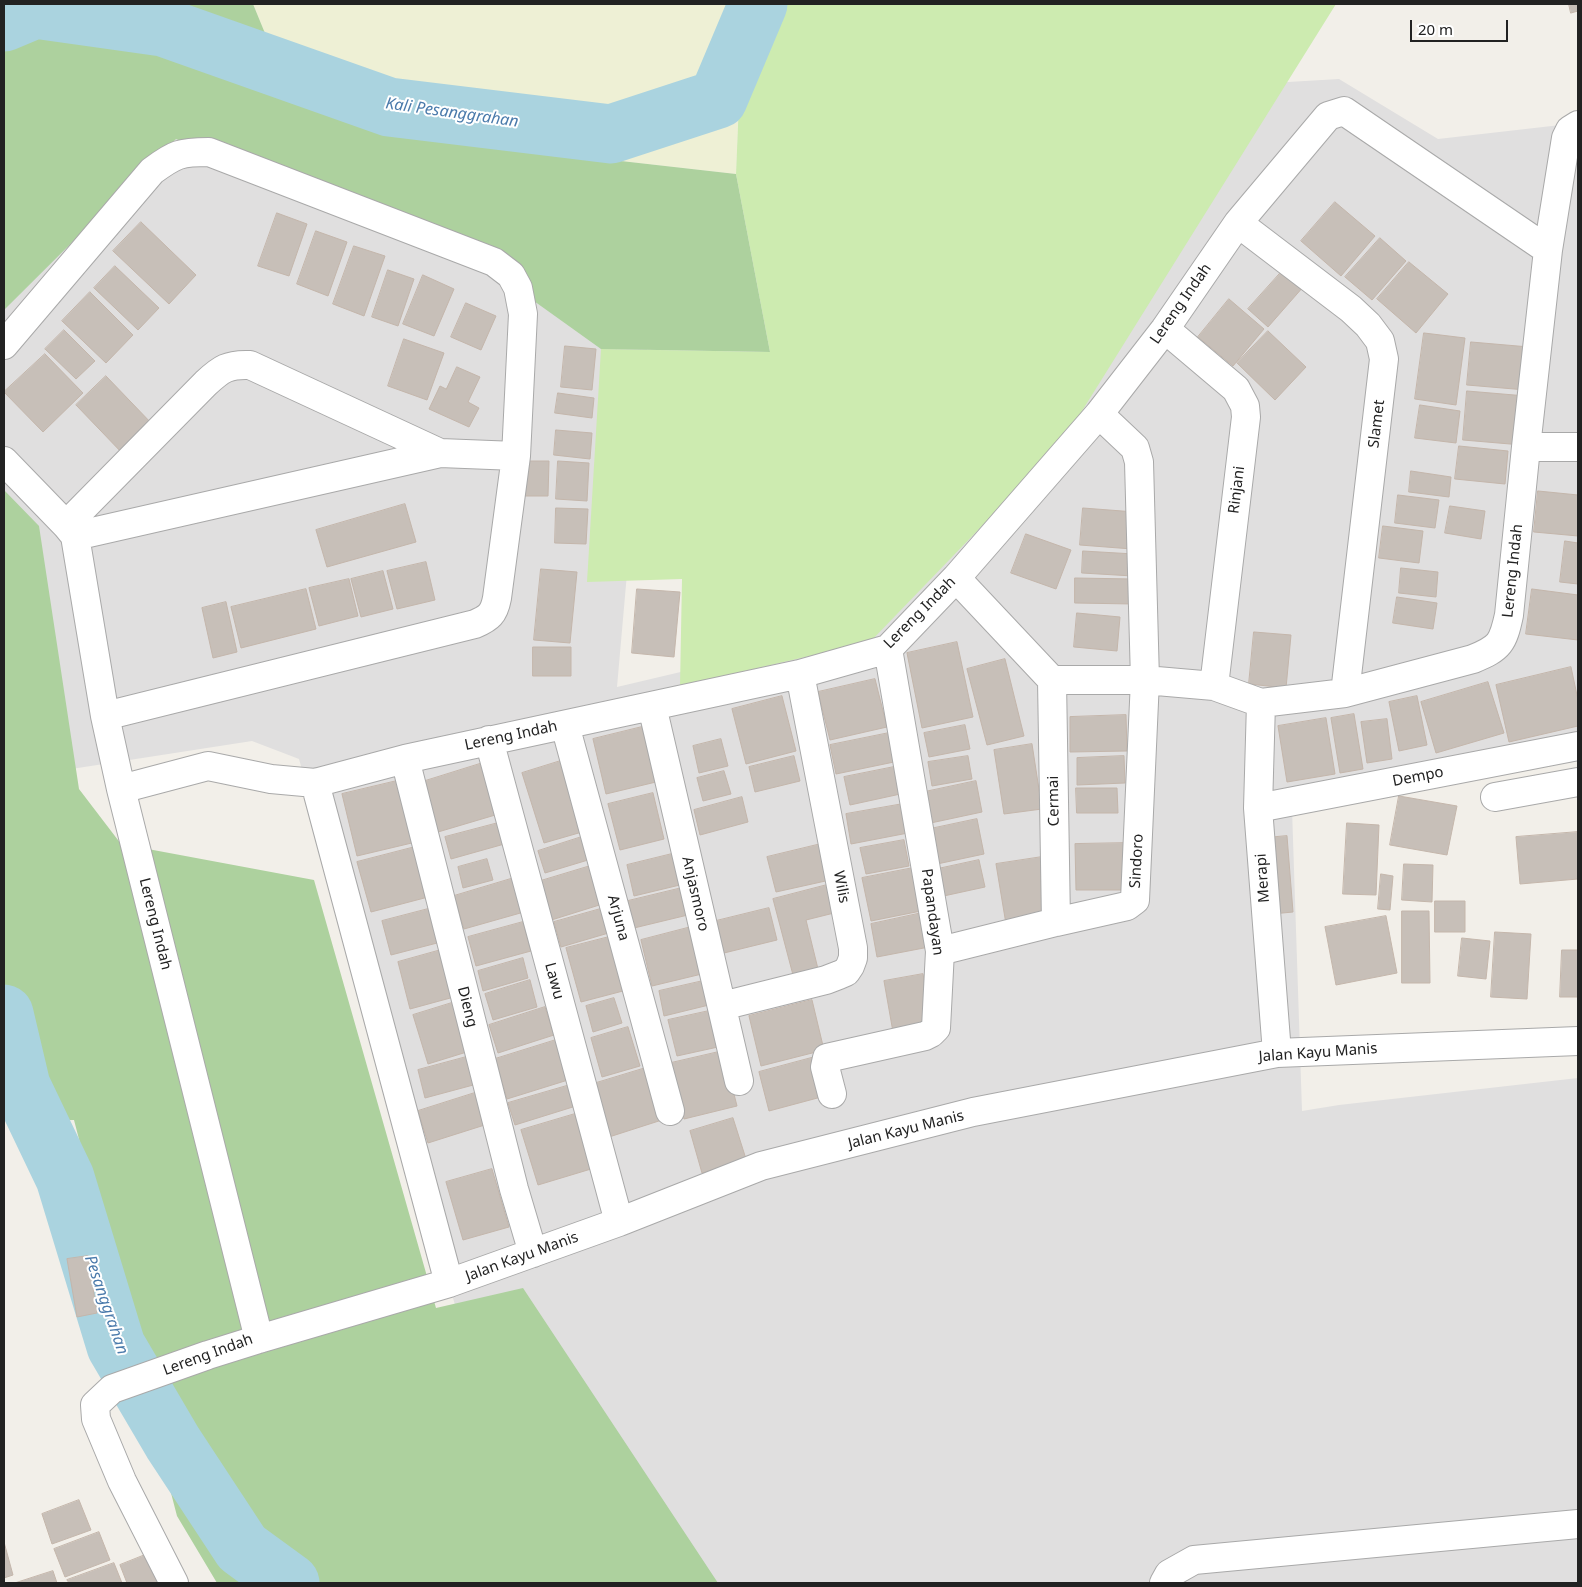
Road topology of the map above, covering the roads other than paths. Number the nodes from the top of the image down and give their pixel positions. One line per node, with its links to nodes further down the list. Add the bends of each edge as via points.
1 (1578, 125): 3 (street, Lereng Indah, via 1566,138)
2 (1238, 223): 3 (street, Lereng Indah, via 1328,116 1344,111); 4 (street, Lereng Indah); 19 (street, Slamet, via 1351,309 1380,340 1384,359)
3 (1548, 250): 7 (street, Lereng Indah)
4 (1165, 329): 6 (street, Lereng Indah); 18 (street, Rinjani, via 1236,389 1245,406)
5 (4, 344): 10 (street, via 152,171 171,157 188,152 209,152 494,262 511,275 518,288 523,314)
6 (1099, 414): 13 (street, Lereng Indah); 17 (street, via 1135,448 1138,455)
7 (1526, 447): 8 (street); 19 (street, Lereng Indah, via 1509,616 1499,645 1473,659)
8 (1578, 447)
9 (440, 453): 10 (street); 12 (street); 12 (street, via 250,365 228,366 206,383)
10 (516, 456): 22 (street, via 495,608 484,620)
11 (4, 461): 12 (street)
12 (71, 530): 22 (street)
13 (956, 578): 14 (street, Lereng Indah); 16 (street)
14 (888, 649): 15 (street, Lereng Indah); 33 (street, Papandayan)
15 (800, 674): 21 (street, Lereng Indah); 34 (street, Wilis, via 853,958 846,972 826,980)
16 (1052, 680): 17 (street); 32 (street, Cermai)
17 (1145, 680): 18 (street); 32 (street, Sindoro, via 1135,900 1127,906)
18 (1214, 686): 20 (street)
19 (1345, 693): 20 (street, Lereng Indah)
20 (1261, 703): 31 (street, Merapi)
21 (652, 706): 23 (street, Lereng Indah); 34 (street, Anjasmoro)
22 (105, 716): 29 (street)
23 (565, 725): 24 (street, Lereng Indah); 39 (street, Arjuna)
24 (489, 740): 26 (street, Lereng Indah); 40 (street, Lawu)
25 (1578, 746): 31 (street, Dempo)
26 (405, 759): 28 (street, Lereng Indah); 41 (street, Dieng)
27 (1578, 782): 30 (street)
28 (315, 783): 29 (street, Lereng Indah, via 271,779 208,766); 42 (street)
29 (121, 789): 43 (street, Lereng Indah)
30 (1495, 797)
31 (1258, 808): 36 (street, Merapi)
32 (1056, 922): 33 (street, Sindoro)
33 (940, 951): 38 (street, Papandayan, via 936,1028 925,1036 827,1058 825,1067)
34 (722, 1006): 37 (street, Anjasmoro)
35 (1578, 1041): 36 (street, Jalan Kayu Manis)
36 (1277, 1053): 40 (street, Jalan Kayu Manis, via 973,1112 761,1166)
37 (740, 1082)
38 (832, 1094)
39 (670, 1111)
40 (619, 1222): 41 (street, Jalan Kayu Manis)
41 (533, 1253): 42 (street, Jalan Kayu Manis)
42 (449, 1283): 43 (street, Jalan Kayu Manis)
43 (259, 1339): 45 (street, Lereng Indah, via 112,1389 95,1404 96,1419 122,1481)
44 (1578, 1524): 46 (street, via 1194,1560 1169,1574)
45 (174, 1583)
46 (1164, 1583)

